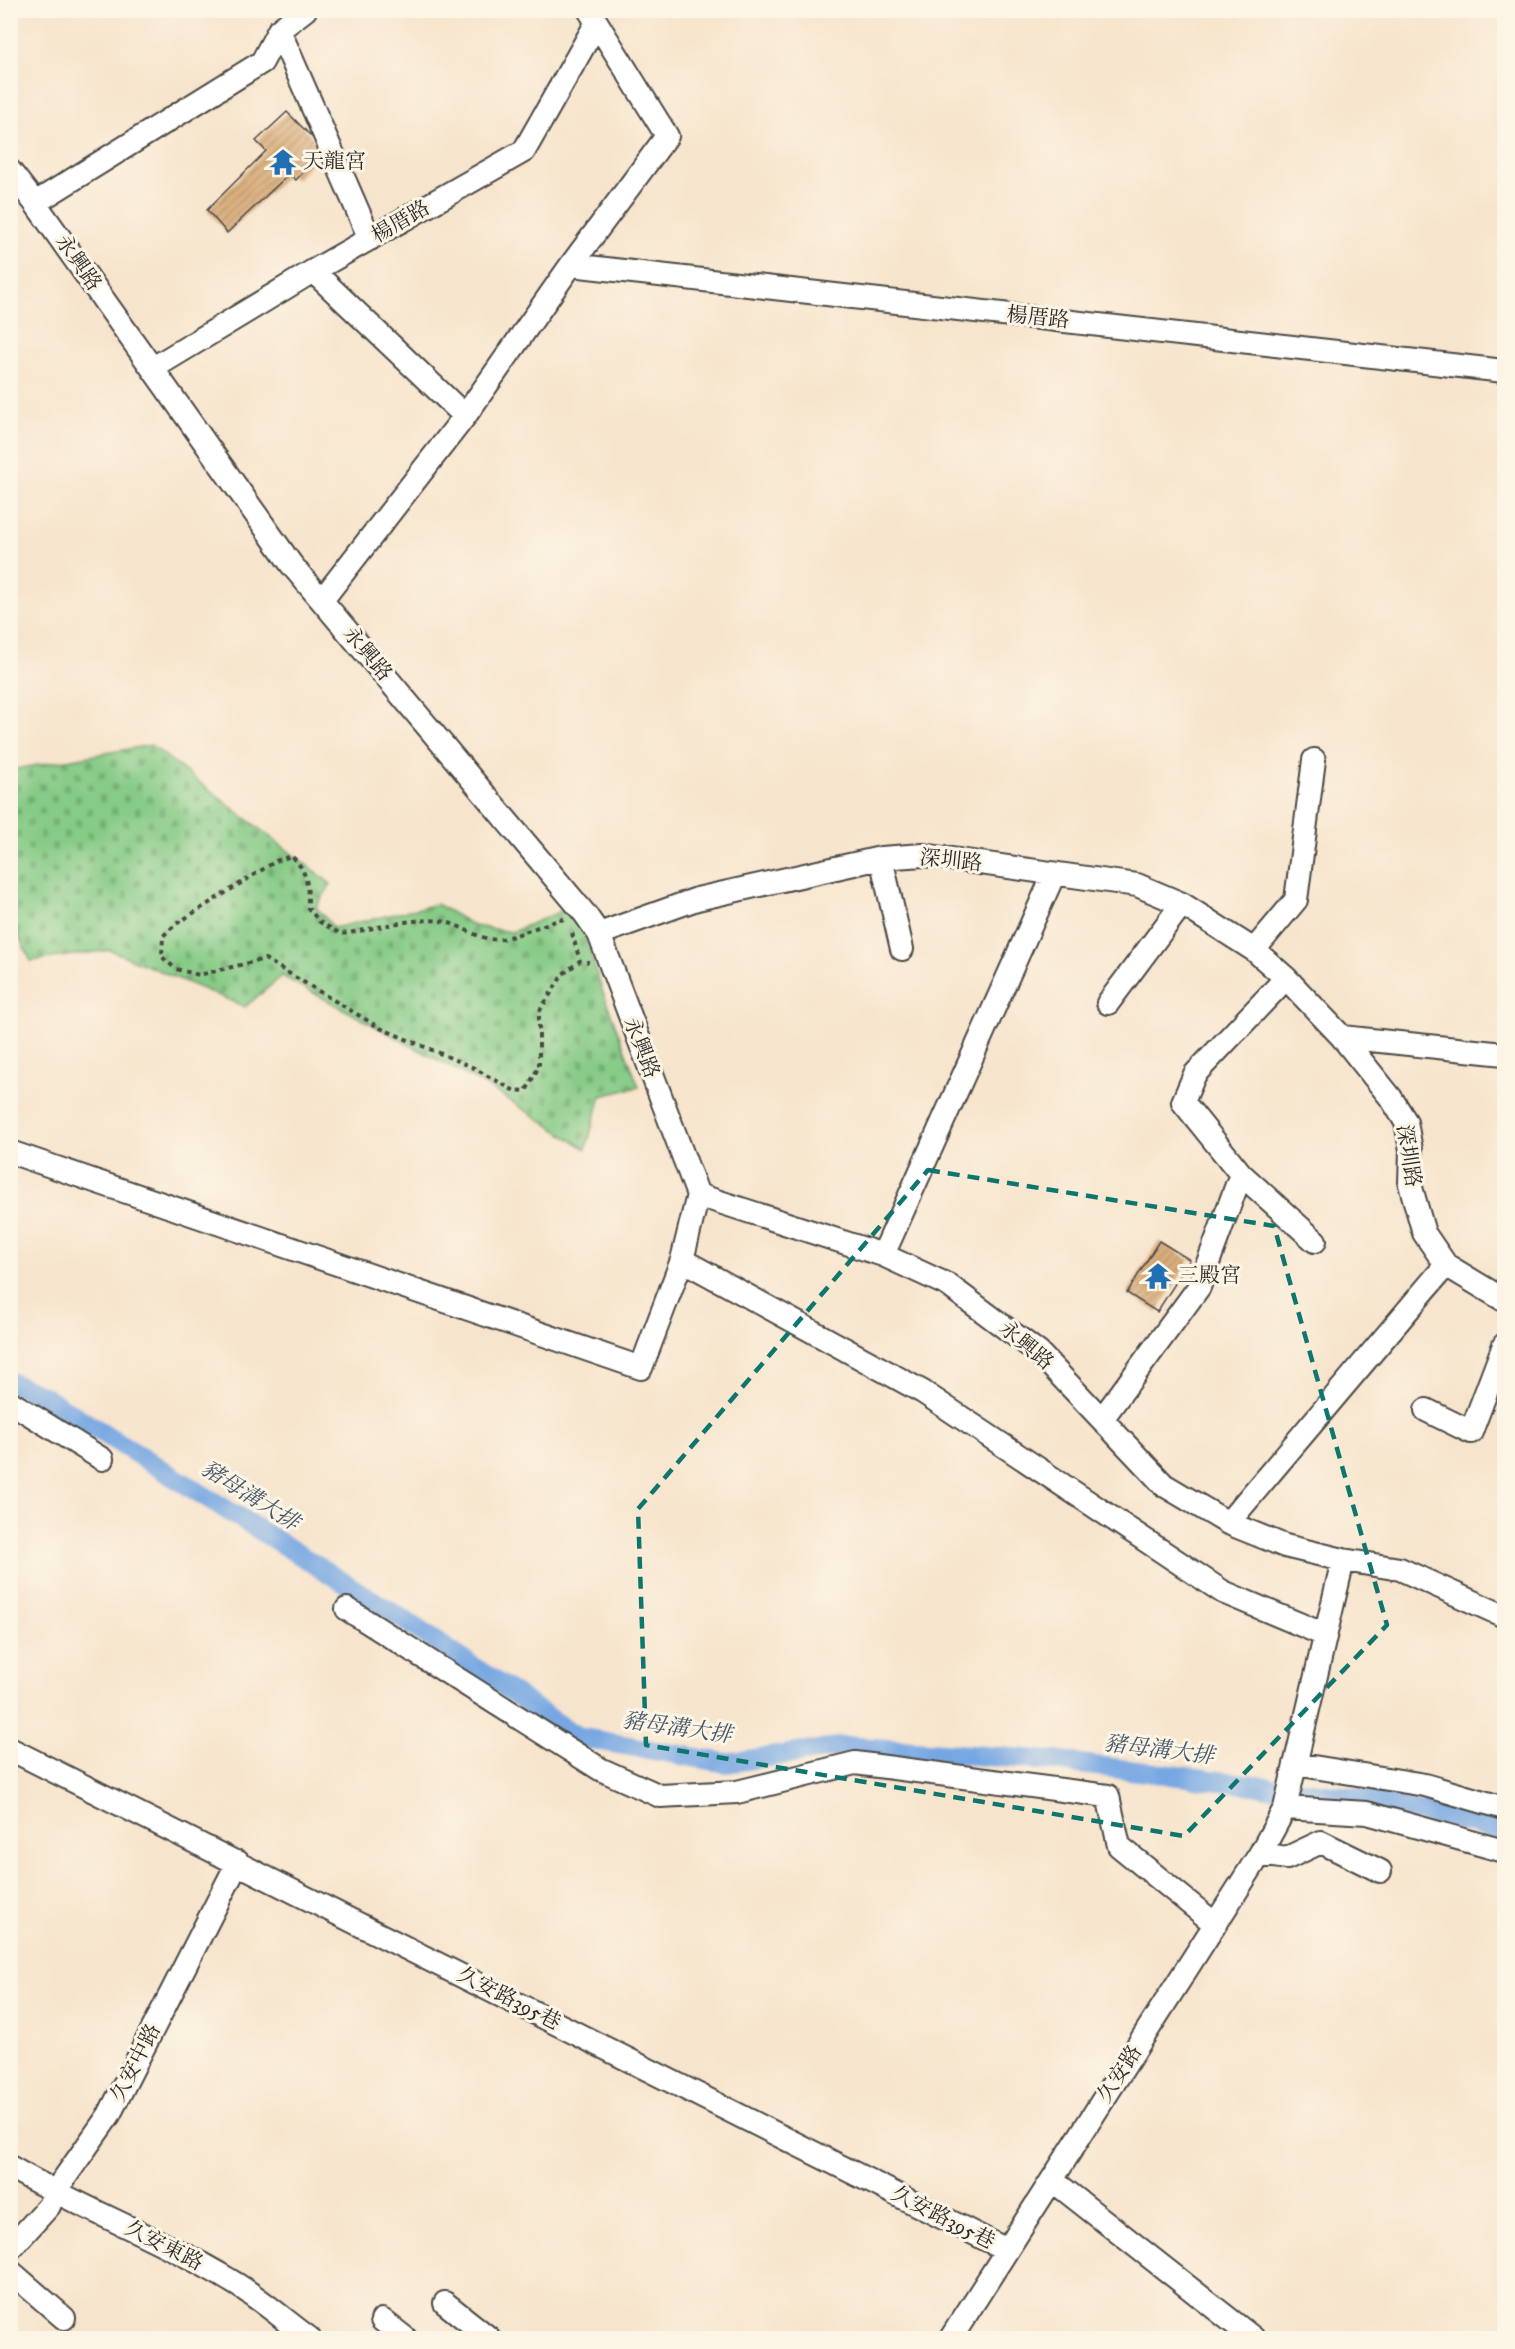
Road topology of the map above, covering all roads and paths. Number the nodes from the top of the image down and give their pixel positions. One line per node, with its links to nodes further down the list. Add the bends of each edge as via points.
1 (305, 10): 3 (street)
2 (593, 17): 6 (street, 楊厝路, via 524,151); 7 (street, 楊厝路, via 667,136)
3 (279, 30): 5 (street, via 262,62); 6 (street)
4 (10, 171): 5 (street, 永興路)
5 (35, 203): 9 (street, 永興路)
6 (370, 239): 8 (street, 楊厝路)
7 (571, 265): 10 (street, 楊厝路); 11 (street, 楊厝路)
8 (313, 271): 9 (street, 楊厝路); 11 (street)
9 (153, 368): 12 (street, 永興路, via 291,564)
10 (1504, 370)
11 (465, 416): 12 (street, 楊厝路)
12 (322, 600): 17 (street, 永興路)
13 (1314, 760): 20 (street, via 1296,900)
14 (881, 858): 15 (street, 深圳路, via 923,855); 18 (street, 深圳路, via 697,899); 19 (street)
15 (1054, 874): 16 (street, 深圳路, via 1137,885); 31 (street)
16 (1182, 904): 20 (street, 深圳路); 24 (street)
17 (576, 916): 18 (street, 永興路); 21 (path); 21 (path, via 502,939 487,939 442,921 414,921 341,934 320,922 308,908 308,889 301,865 291,856 276,861 176,924 163,936 162,957 176,969 199,975 265,959 380,1028 519,1091 526,1091 539,1066 539,1012 563,974)
18 (599, 934): 22 (street, 永興路)
19 (902, 949)
20 (1254, 950): 23 (street, 深圳路)
21 (580, 961): 22 (path)
22 (608, 963): 29 (street, 永興路)
23 (1286, 978): 25 (street, 深圳路); 28 (street, via 1195,1074 1184,1102)
24 (1108, 1003)
25 (1342, 1037): 26 (street); 33 (street, 深圳路, via 1406,1122 1411,1150 1410,1184 1424,1233)
26 (1504, 1054)
27 (10, 1152): 32 (street, via 641,1368)
28 (1241, 1174): 30 (street); 38 (street, via 1199,1287)
29 (698, 1195): 31 (street, 永興路); 32 (street)
30 (1315, 1241)
31 (883, 1255): 38 (street, 永興路, via 948,1285 1040,1353)
32 (682, 1260): 44 (street, via 923,1392 1223,1592)
33 (1446, 1265): 34 (street, 深圳路); 40 (street)
34 (1504, 1300)
35 (1504, 1345): 37 (street, via 1471,1432)
36 (10, 1402): 39 (street)
37 (1426, 1410)
38 (1101, 1419): 40 (street, 永興路, via 1164,1485)
39 (102, 1459)
40 (1228, 1523): 41 (street, 永興路, via 1285,1546)
41 (1344, 1560): 43 (street, 永興路, via 1400,1569); 44 (street, 久安路)
42 (347, 1609): 53 (street, via 600,1769 660,1796 737,1791 855,1763 1108,1796 1119,1846)
43 (1504, 1616)
44 (1325, 1635): 46 (street, 久安路)
45 (10, 1749): 51 (street, 久安路395巷)
46 (1295, 1764): 47 (street, 久安路); 48 (street, via 1425,1785)
47 (1285, 1808): 49 (street, via 1367,1813); 50 (street, 久安路)
48 (1504, 1808)
49 (1504, 1851)
50 (1260, 1854): 52 (street, via 1287,1858 1321,1842); 53 (street, 久安路)
51 (238, 1862): 56 (street, 久安中路, via 109,2115); 58 (street, 久安路395巷)
52 (1380, 1871)
53 (1215, 1924): 55 (street, 久安路)
54 (10, 2167): 56 (street, 久安東路)
55 (1052, 2180): 58 (street, 久安路); 67 (street)
56 (54, 2193): 57 (street, 久安中路, via 49,2206); 63 (street, 久安東路, via 233,2282)
57 (10, 2249)
58 (1007, 2250): 66 (street, 久安路)
59 (10, 2271): 61 (street)
60 (445, 2303): 65 (street)
61 (64, 2318)
62 (382, 2320): 64 (street)
63 (309, 2338)
64 (405, 2338)
65 (489, 2338)
66 (951, 2338)
67 (1253, 2338)

